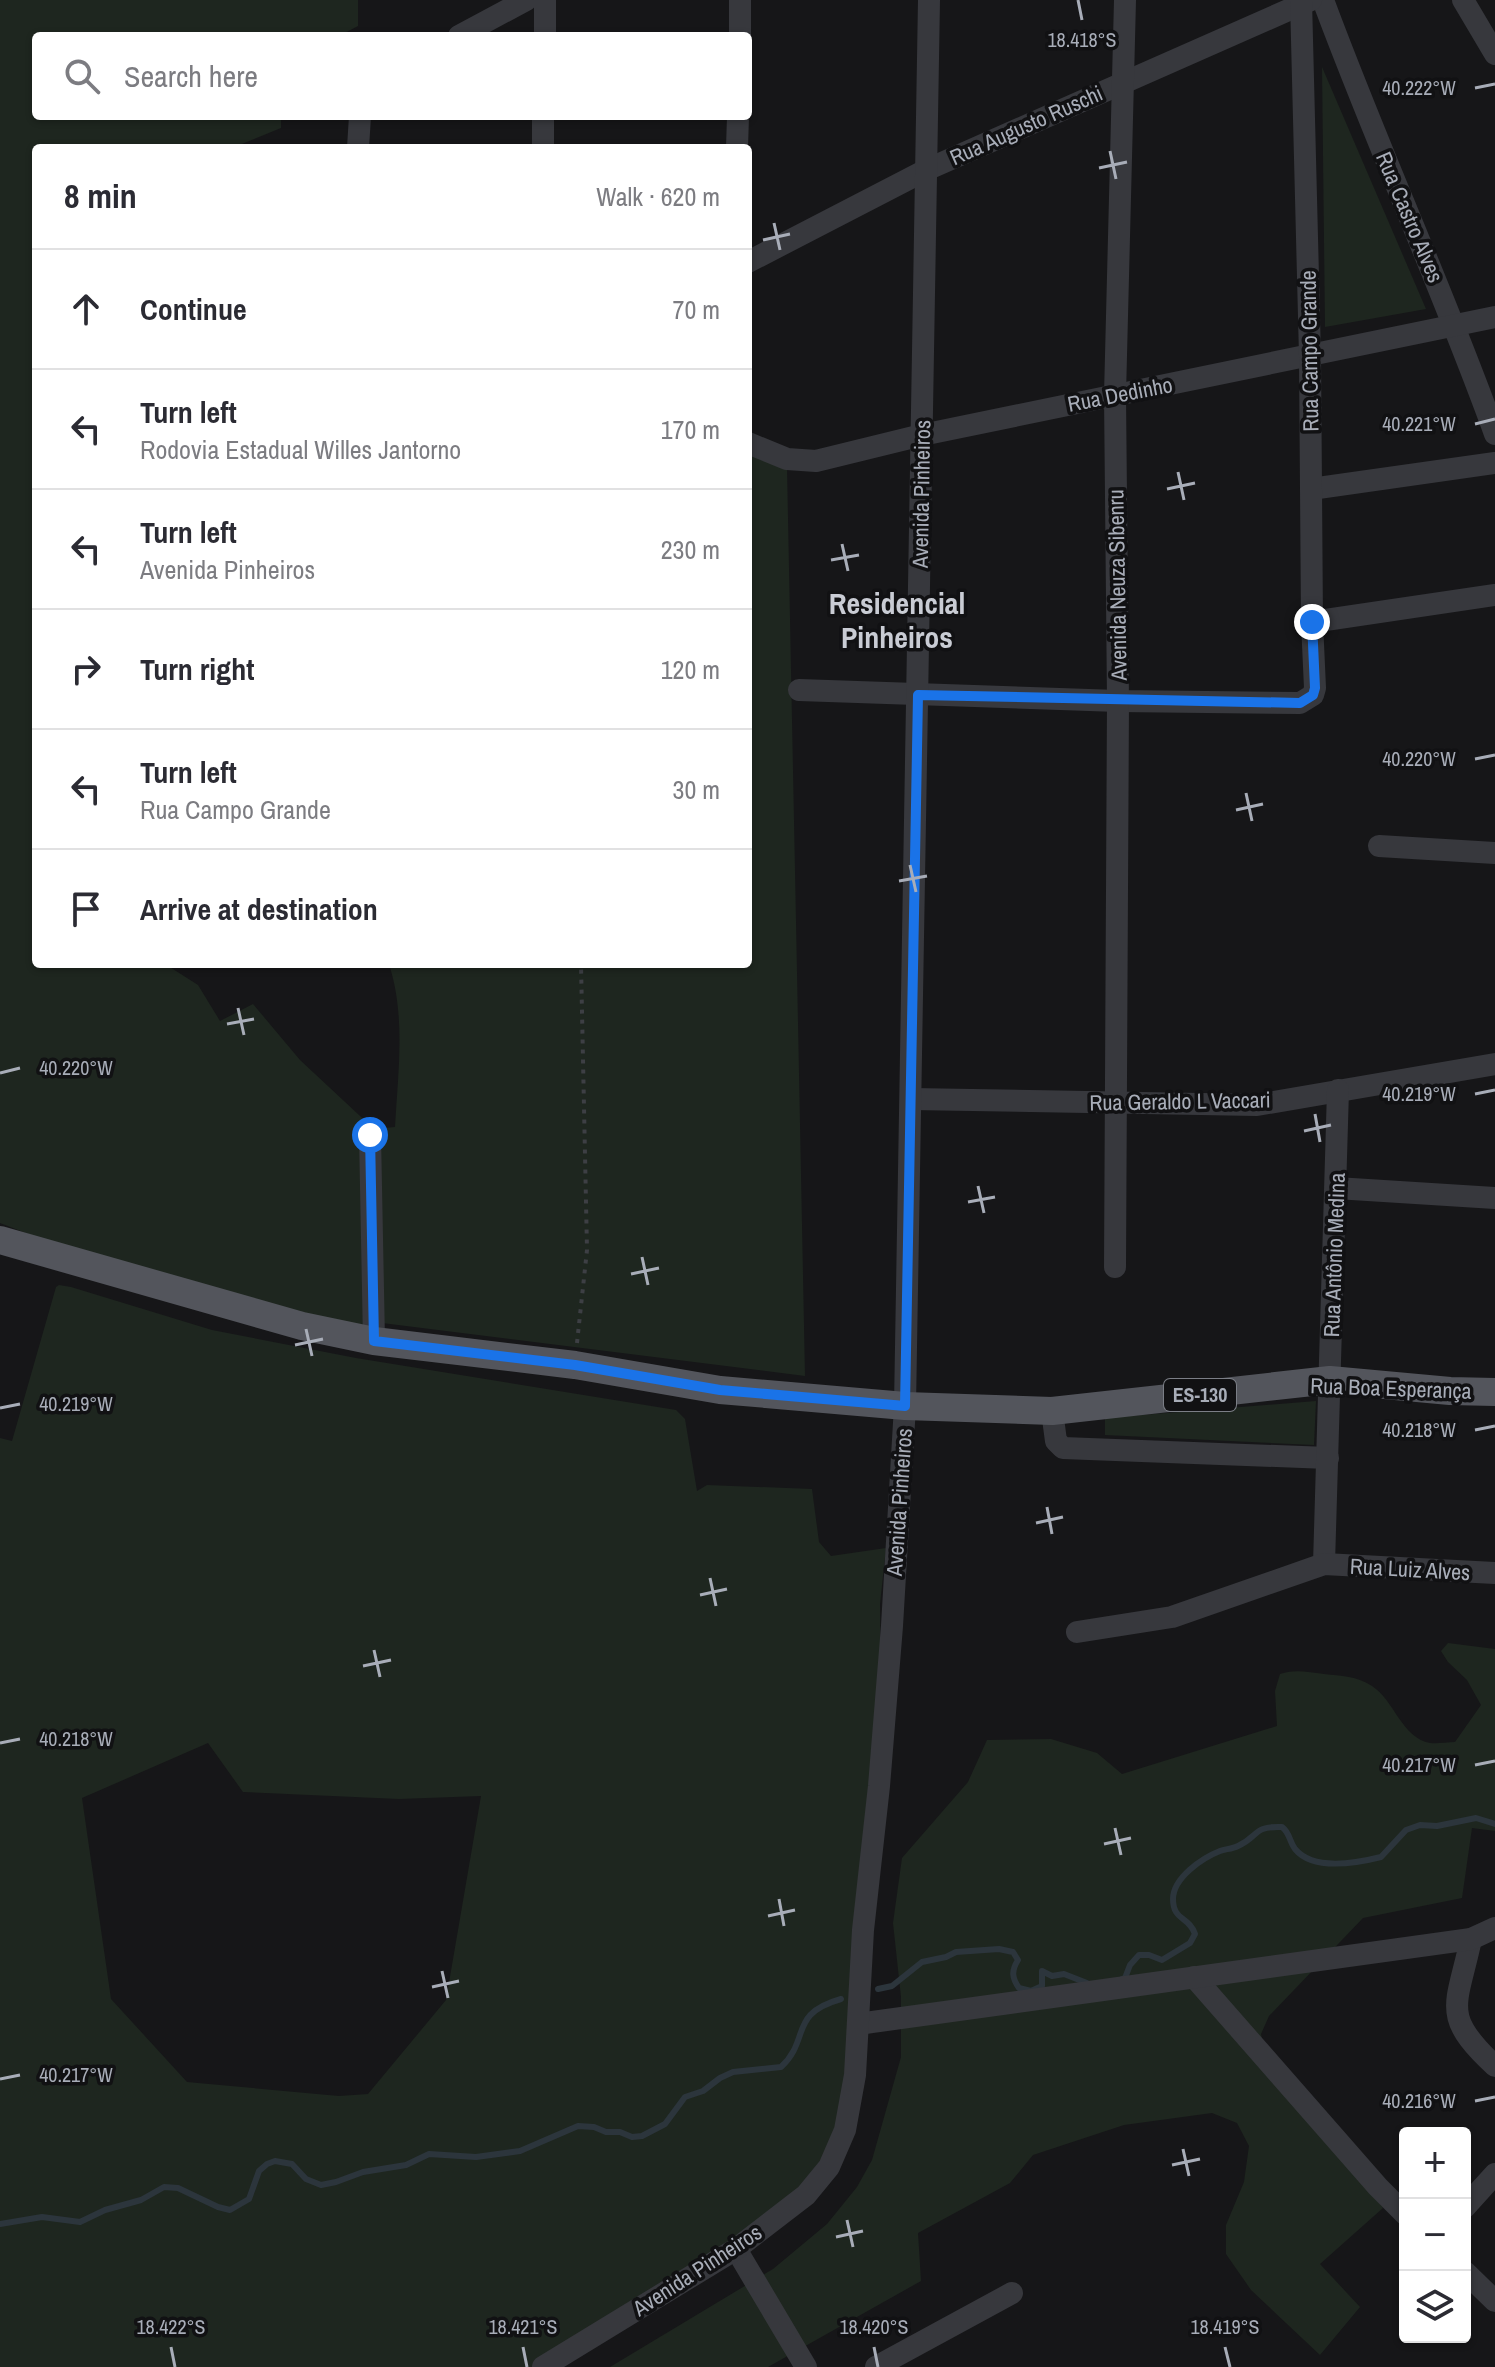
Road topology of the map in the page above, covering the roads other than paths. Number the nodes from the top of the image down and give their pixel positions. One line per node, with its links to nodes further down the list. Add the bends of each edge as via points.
1 (526, 0): 9 (street)
2 (545, 0): 10 (street)
3 (740, 0): 11 (street)
4 (929, 0): 20 (street, Avenida Pinheiros)
5 (1125, 0): 13 (street, Avenida Neuza Sibenru)
6 (1323, 0): 23 (street, Rua Castro Alves)
7 (1463, 0): 12 (street)
8 (1304, 1): 13 (street, Rua Augusto Ruschi); 24 (street, Rua Campo Grande)
9 (466, 32)
10 (545, 32)
11 (740, 32)
12 (1495, 54)
13 (1122, 81): 20 (street, Rua Augusto Ruschi); 25 (street, Avenida Neuza Sibenru)
14 (360, 120): 17 (street)
15 (543, 120): 18 (street)
16 (738, 120): 19 (street)
17 (358, 144)
18 (543, 144)
19 (737, 144)
20 (926, 170): 21 (street, Rua Augusto Ruschi); 27 (street, Avenida Pinheiros)
21 (752, 260)
22 (1495, 317): 23 (street, Rua Dedinho)
23 (1455, 325): 24 (street, Rua Dedinho); 26 (street, Rua Castro Alves)
24 (1310, 356): 25 (street, Rua Dedinho); 30 (street, Rua Campo Grande)
25 (1115, 395): 27 (street, Rua Dedinho); 35 (street, Avenida Neuza Sibenru)
26 (1495, 434)
27 (922, 435): 28 (street, Rua Dedinho, via 808,462); 34 (street, Avenida Pinheiros)
28 (752, 445)
29 (1495, 463): 30 (street)
30 (1311, 489): 32 (street, Rua Campo Grande)
31 (1495, 595): 32 (street)
32 (1312, 622): 35 (street, Rua Campo Grande, via 1315,688 1308,700)
33 (799, 690): 34 (street)
34 (918, 695): 35 (street); 40 (street, Avenida Pinheiros)
35 (1118, 701): 41 (street, Avenida Neuza Sibenru)
36 (1379, 846): 37 (street)
37 (1495, 853)
38 (1495, 1064): 39 (street, Rua Geraldo L Vaccari)
39 (1338, 1090): 41 (street, Rua Geraldo L Vaccari, via 1257,1105); 43 (street, Rua Antônio Medina)
40 (911, 1099): 41 (street, Rua Geraldo L Vaccari); 50 (street, Avenida Pinheiros)
41 (1116, 1103): 46 (street, Avenida Neuza Sibenru)
42 (370, 1135): 47 (street)
43 (1336, 1188): 44 (street); 48 (street, Rua Antônio Medina)
44 (1495, 1198)
45 (0, 1240): 47 (main road, ES-130, via 266,1317)
46 (1115, 1267)
47 (374, 1341): 50 (main road, ES-130, via 575,1365 720,1390)
48 (1330, 1380): 49 (main road, Rua Boa Esperança / ES-130); 51 (main road, Rua Boa Esperança / ES-130); 52 (street, Rua Antônio Medina)
49 (1495, 1392)
50 (905, 1406): 51 (main road, Rua Boa Esperança / ES-130); 59 (street, Avenida Pinheiros)
51 (1052, 1411): 52 (street, via 1056,1441 1063,1448)
52 (1328, 1458): 53 (street, Rua Antônio Medina)
53 (1324, 1564): 54 (street, Rua Luiz Alves); 55 (street, via 1172,1617)
54 (1495, 1573)
55 (1077, 1632)
56 (1495, 1928): 57 (street)
57 (1471, 1939): 58 (street); 60 (street, via 1456,2004 1458,2019 1464,2034)
58 (1194, 1977): 59 (street); 63 (street)
59 (858, 2024): 64 (street, Avenida Pinheiros, via 845,2130 829,2167 806,2195)
60 (1495, 2066)
61 (1495, 2174): 62 (street)
62 (1471, 2200)
63 (1399, 2208)
64 (736, 2249): 68 (street, Avenida Pinheiros); 69 (street)
65 (1471, 2278): 67 (street)
66 (1012, 2293): 70 (street)
67 (1495, 2301)
68 (543, 2367)
69 (806, 2367)
70 (876, 2367)

